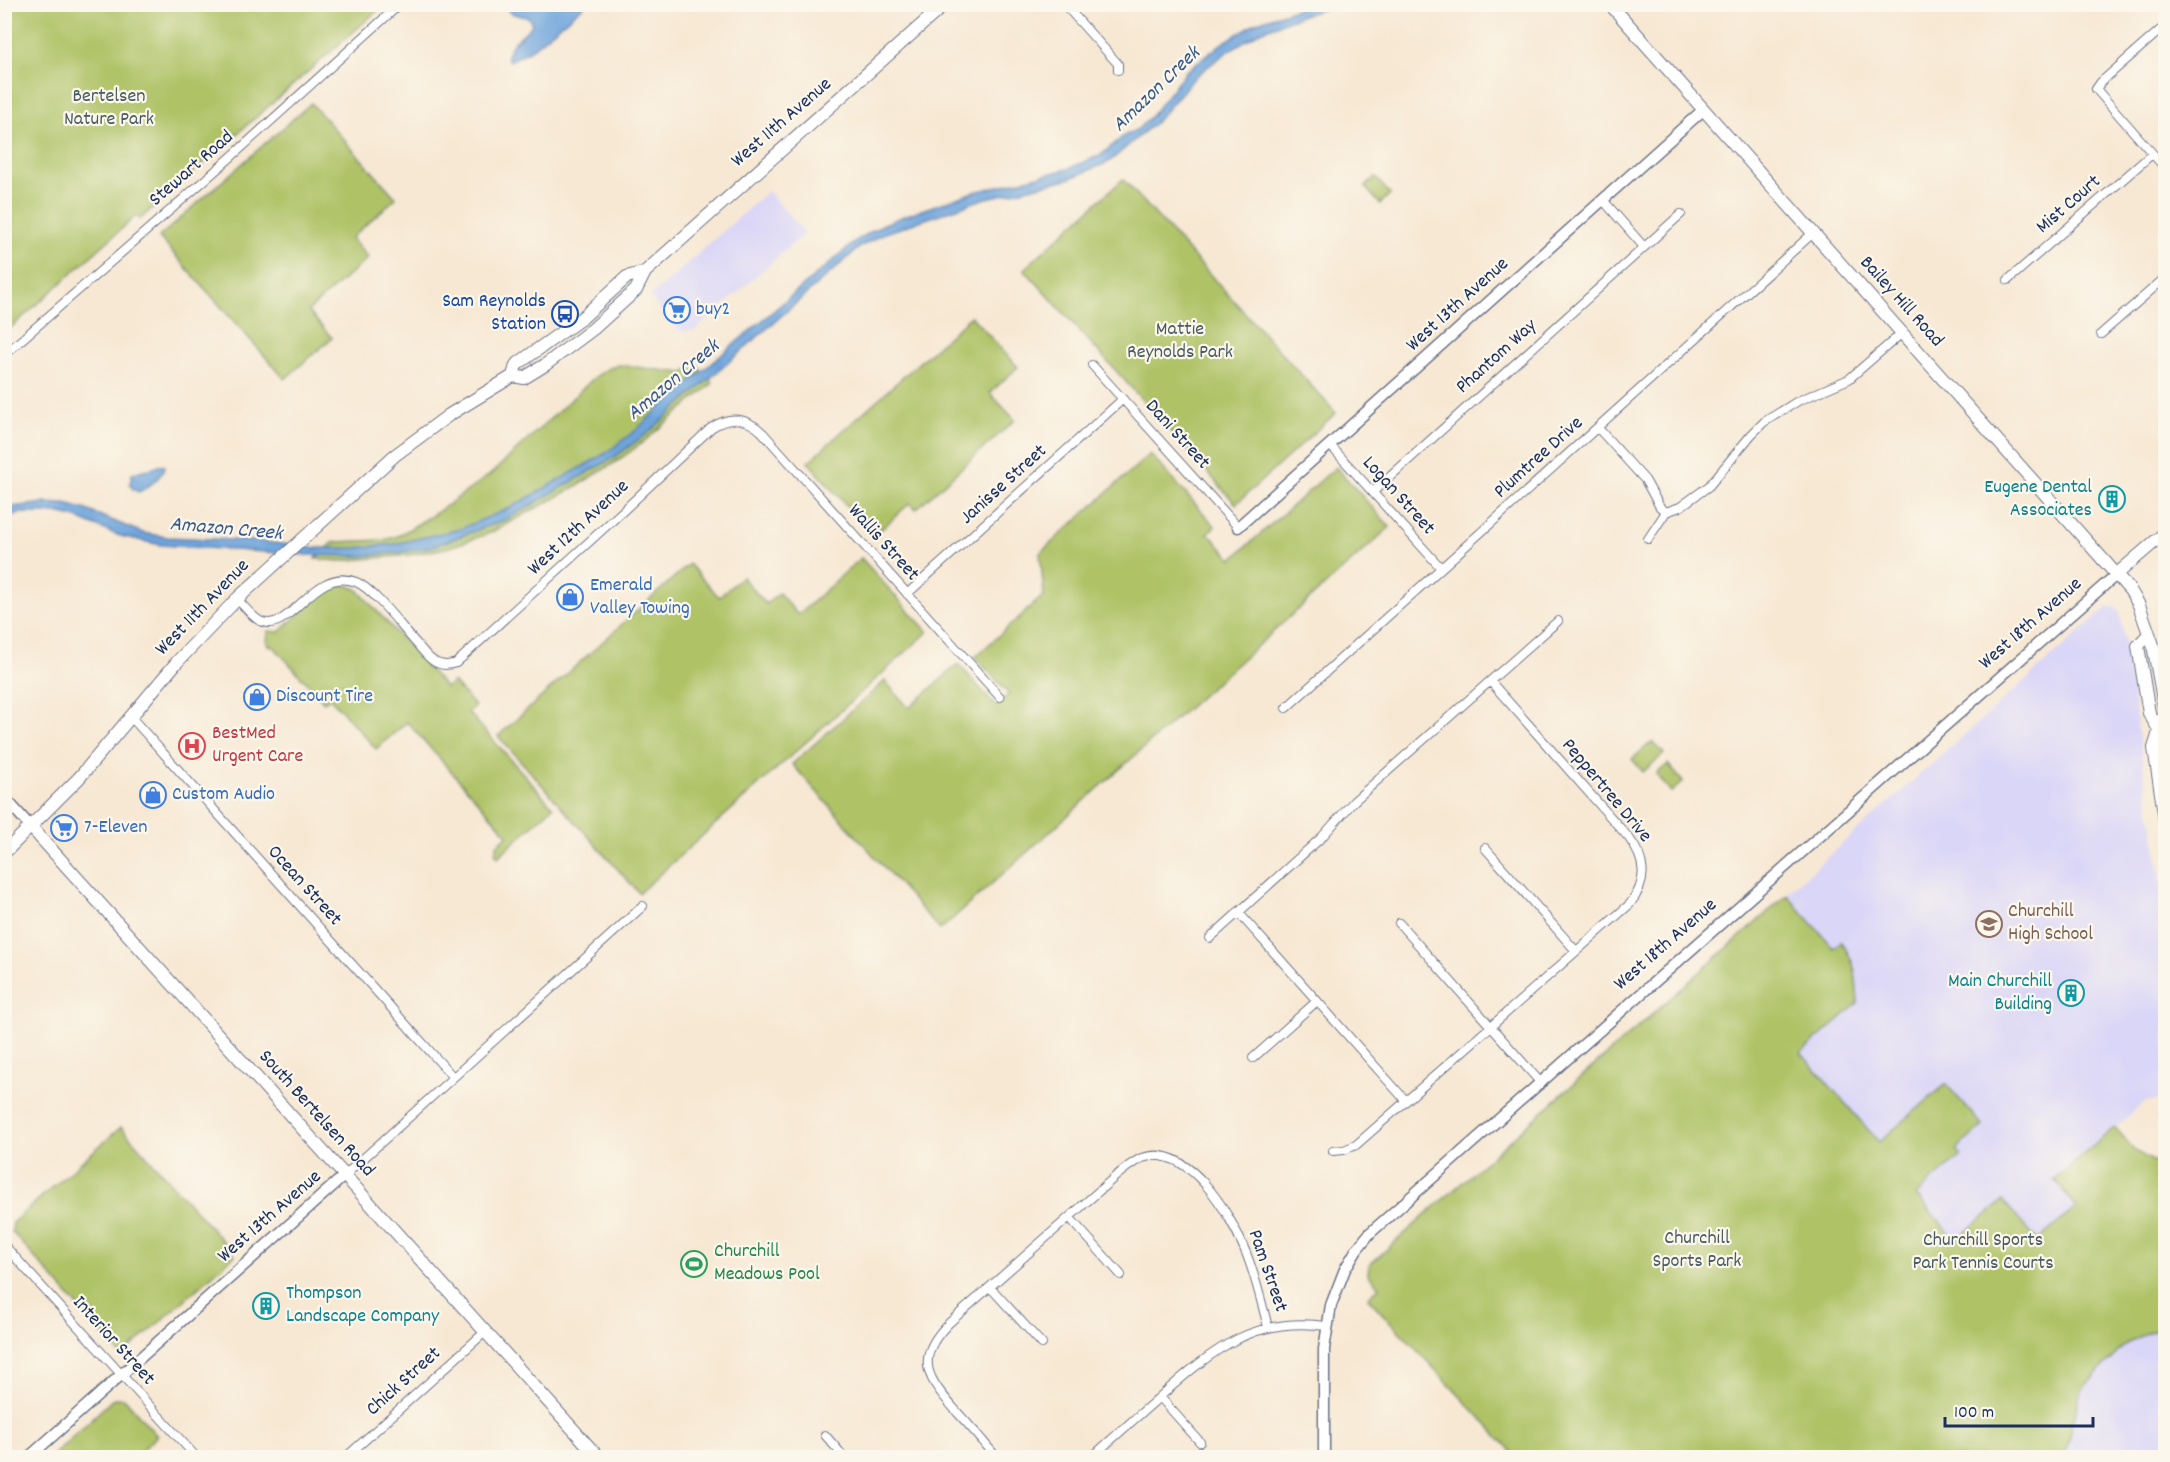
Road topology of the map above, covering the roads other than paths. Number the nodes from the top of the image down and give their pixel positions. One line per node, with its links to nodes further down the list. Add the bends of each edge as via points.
1 (400, 4): 18 (street, Stewart Road)
2 (945, 4): 32 (main road, West 11th Avenue, via 645,272 636,290 585,335 525,378 513,376 414,441)
3 (1064, 4): 6 (street, via 1118,64)
4 (1610, 4): 7 (main road, Bailey Hill Road)
5 (2166, 25): 8 (street, via 2096,89)
6 (1118, 70)
7 (1702, 110): 10 (street, West 13th Avenue); 12 (main road, Bailey Hill Road)
8 (2152, 154): 9 (street); 15 (street, Mist Court)
9 (2166, 169)
10 (1603, 200): 13 (street); 23 (street, West 13th Avenue)
11 (1681, 214): 13 (street, Phantom Way)
12 (1813, 233): 16 (main road, Bailey Hill Road); 22 (street, Plumtree Drive)
13 (1644, 247): 24 (street, Phantom Way)
14 (2166, 277): 17 (street)
15 (2008, 280)
16 (1902, 333): 25 (street, via 1849,379 1798,401 1764,422 1708,486 1680,507); 30 (main road, Bailey Hill Road)
17 (2101, 334)
18 (4, 355)
19 (1092, 365): 20 (street, Dani Street)
20 (1123, 399): 26 (street, Dani Street); 31 (street, Janisse Street)
21 (736, 418): 31 (street, Wallis Street, via 755,426); 32 (street, West 12th Avenue, via 711,428 456,663 446,665 430,659 368,590 354,582 326,582 286,616 271,622 262,622)
22 (1598, 428): 25 (street, via 1645,480); 29 (street, Plumtree Drive)
23 (1330, 445): 24 (street, Logan Street); 26 (street, West 13th Avenue)
24 (1373, 492): 29 (street, Logan Street)
25 (1666, 512): 28 (street)
26 (1238, 527)
27 (2166, 532): 30 (main road, West 18th Avenue)
28 (1648, 539)
29 (1441, 568): 36 (street, Plumtree Drive)
30 (2117, 574): 38 (main road, Bailey Hill Road, via 2139,605 2148,635 2139,646 2150,713); 53 (street, West 18th Avenue)
31 (907, 594): 35 (street, Wallis Street)
32 (237, 599): 37 (main road, West 11th Avenue, via 196,640)
33 (1558, 621): 34 (street)
34 (1490, 681): 45 (street, via 1354,801 1328,831); 48 (street, Peppertree Drive, via 1629,838 1641,860 1643,880 1636,896)
35 (999, 697)
36 (1286, 708)
37 (131, 717): 40 (main road, West 11th Avenue); 52 (street, Ocean Street)
38 (2163, 735): 41 (main road, Bailey Hill Road, via 2154,748)
39 (4, 797): 40 (street, South Bertelsen Road)
40 (31, 826): 43 (main road, West 11th Avenue); 56 (main road, South Bertelsen Road)
41 (2166, 826)
42 (1485, 848): 48 (street)
43 (4, 853)
44 (643, 906): 52 (street, West 13th Avenue)
45 (1238, 912): 47 (street); 49 (street)
46 (1399, 923): 50 (street)
47 (1210, 938)
48 (1575, 951): 50 (street, Peppertree Drive)
49 (1317, 1001): 51 (street); 54 (street)
50 (1491, 1027): 53 (street); 54 (street, Peppertree Drive)
51 (1252, 1058)
52 (453, 1077): 56 (street, West 13th Avenue)
53 (1540, 1082): 61 (street, West 18th Avenue, via 1370,1233 1345,1269)
54 (1406, 1101): 55 (street, Peppertree Drive, via 1356,1145)
55 (1333, 1151)
56 (345, 1175): 63 (main road, South Bertelsen Road); 65 (street, West 13th Avenue)
57 (1070, 1218): 59 (street); 60 (street, Pam Street); 62 (street, Pam Street, via 1141,1159 1160,1156 1183,1164 1209,1189 1233,1225 1249,1261)
58 (4, 1245): 65 (street, Interior Street)
59 (1121, 1275)
60 (990, 1287): 64 (street); 74 (street, Pam Street, via 942,1330 931,1348 928,1367 938,1390)
61 (1326, 1326): 62 (street); 76 (street, West 18th Avenue)
62 (1268, 1327): 66 (street, via 1212,1352)
63 (485, 1332): 71 (street, Chick Street); 72 (main road, South Bertelsen Road)
64 (1042, 1344)
65 (120, 1374): 69 (street, West 13th Avenue); 70 (street, Interior Street)
66 (1160, 1397): 68 (street); 75 (street)
67 (825, 1435): 73 (street)
68 (1200, 1442)
69 (28, 1458)
70 (196, 1458)
71 (345, 1458)
72 (598, 1458)
73 (845, 1458)
74 (997, 1458)
75 (1091, 1458)
76 (1323, 1458)

